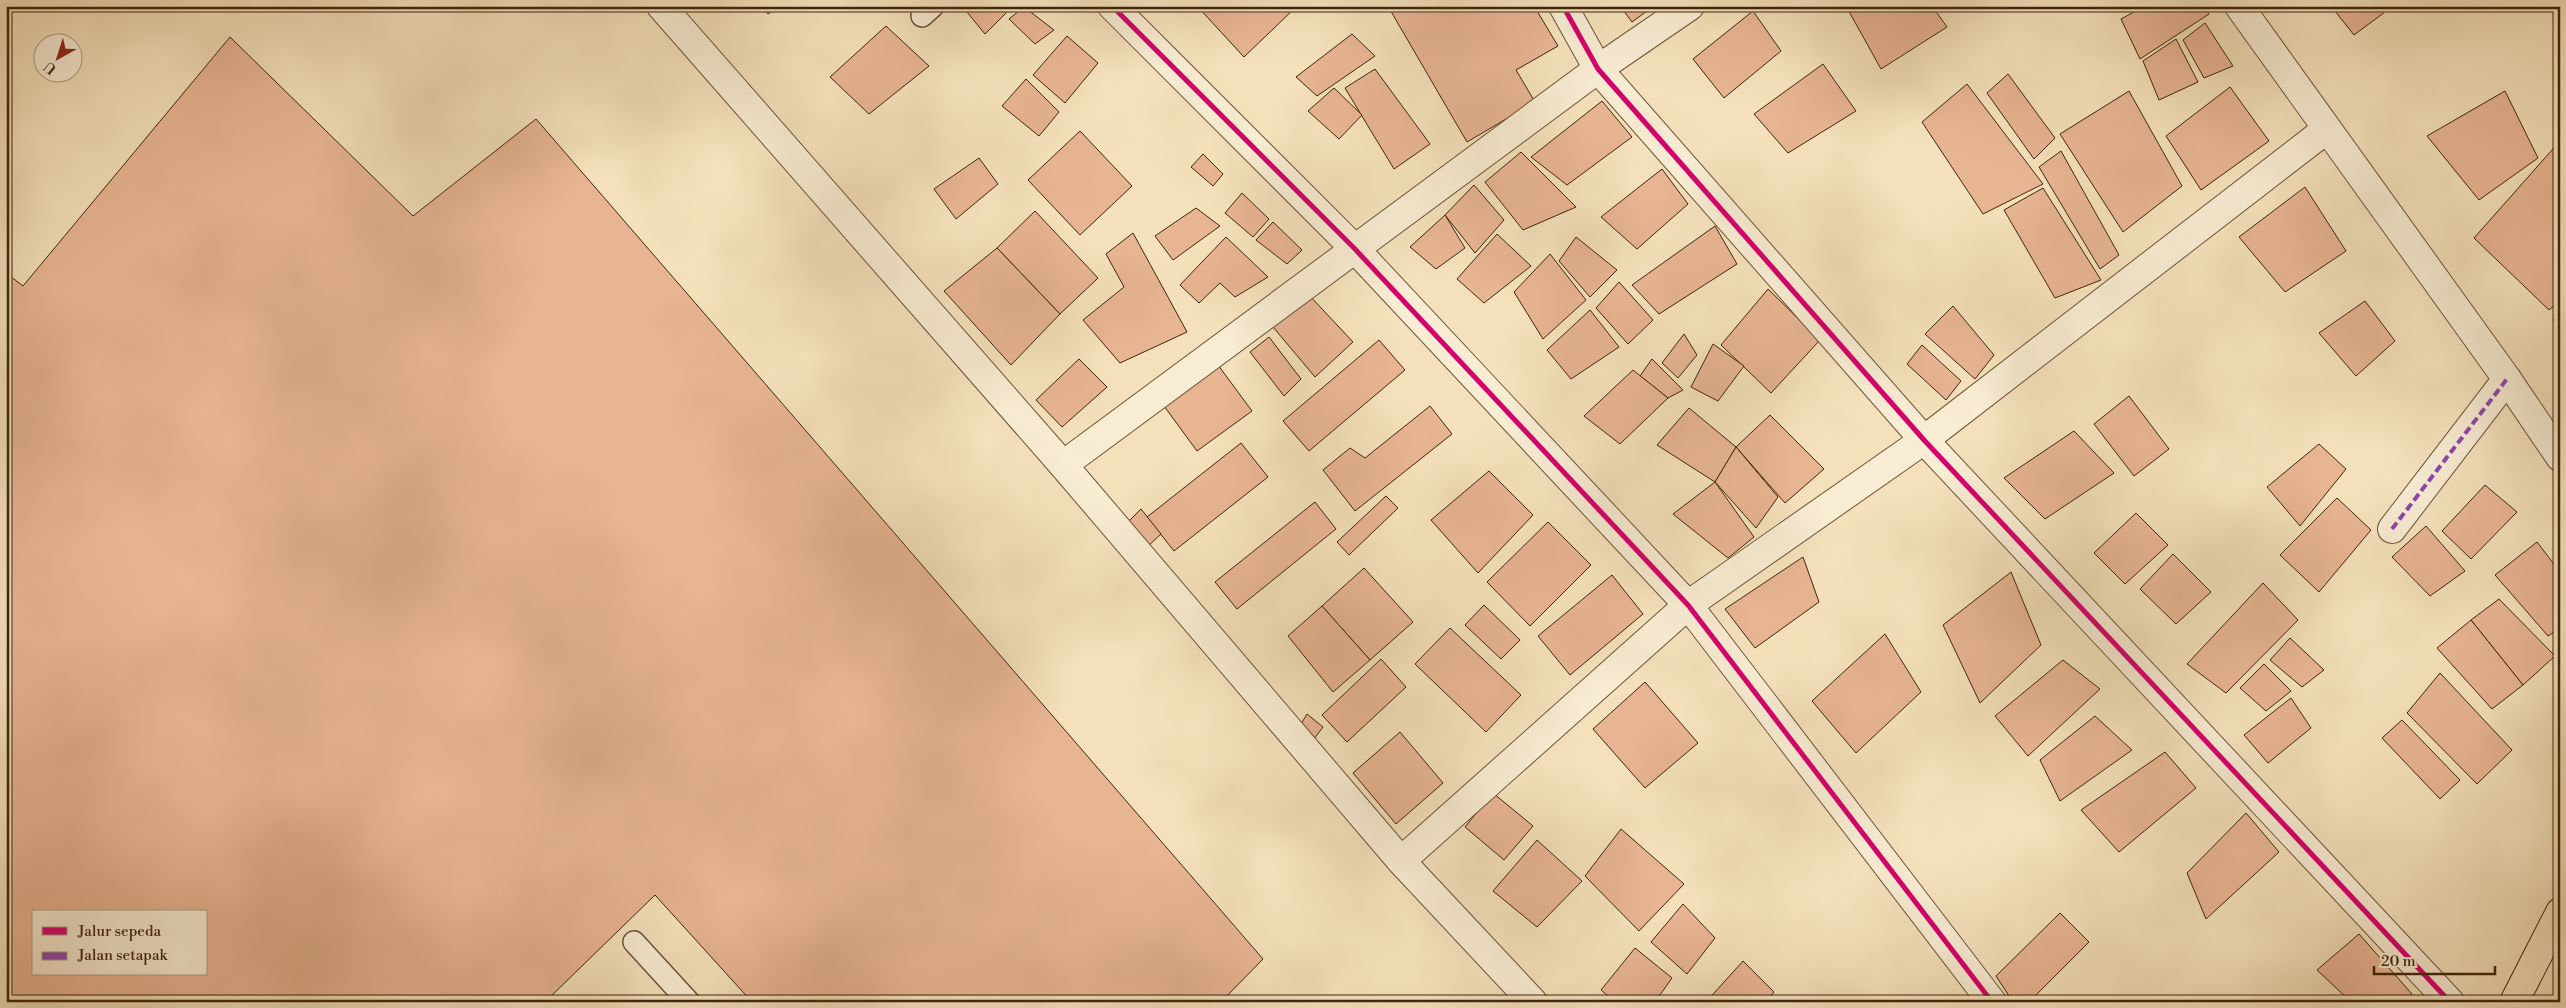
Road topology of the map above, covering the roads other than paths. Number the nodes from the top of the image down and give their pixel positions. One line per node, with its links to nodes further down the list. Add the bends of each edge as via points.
1 (661, 6): 12 (street)
2 (1112, 6): 8 (street)
3 (1563, 6): 6 (street)
4 (1690, 6): 6 (street)
5 (2239, 6): 7 (street)
6 (1598, 68): 8 (street); 10 (street)
7 (2327, 129): 9 (street); 10 (street)
8 (1354, 248): 12 (street); 14 (street)
9 (2507, 379): 11 (street); 13 (street)
10 (1924, 440): 14 (street); 21 (street)
11 (2560, 457)
12 (1063, 465): 15 (street)
13 (2392, 529)
14 (1688, 605): 15 (street); 20 (street)
15 (1401, 861): 19 (street)
16 (2560, 912): 22 (main road)
17 (634, 942): 18 (lane)
18 (689, 1002)
19 (1533, 1002)
20 (1992, 1002)
21 (2450, 1002)
22 (2514, 1002)

